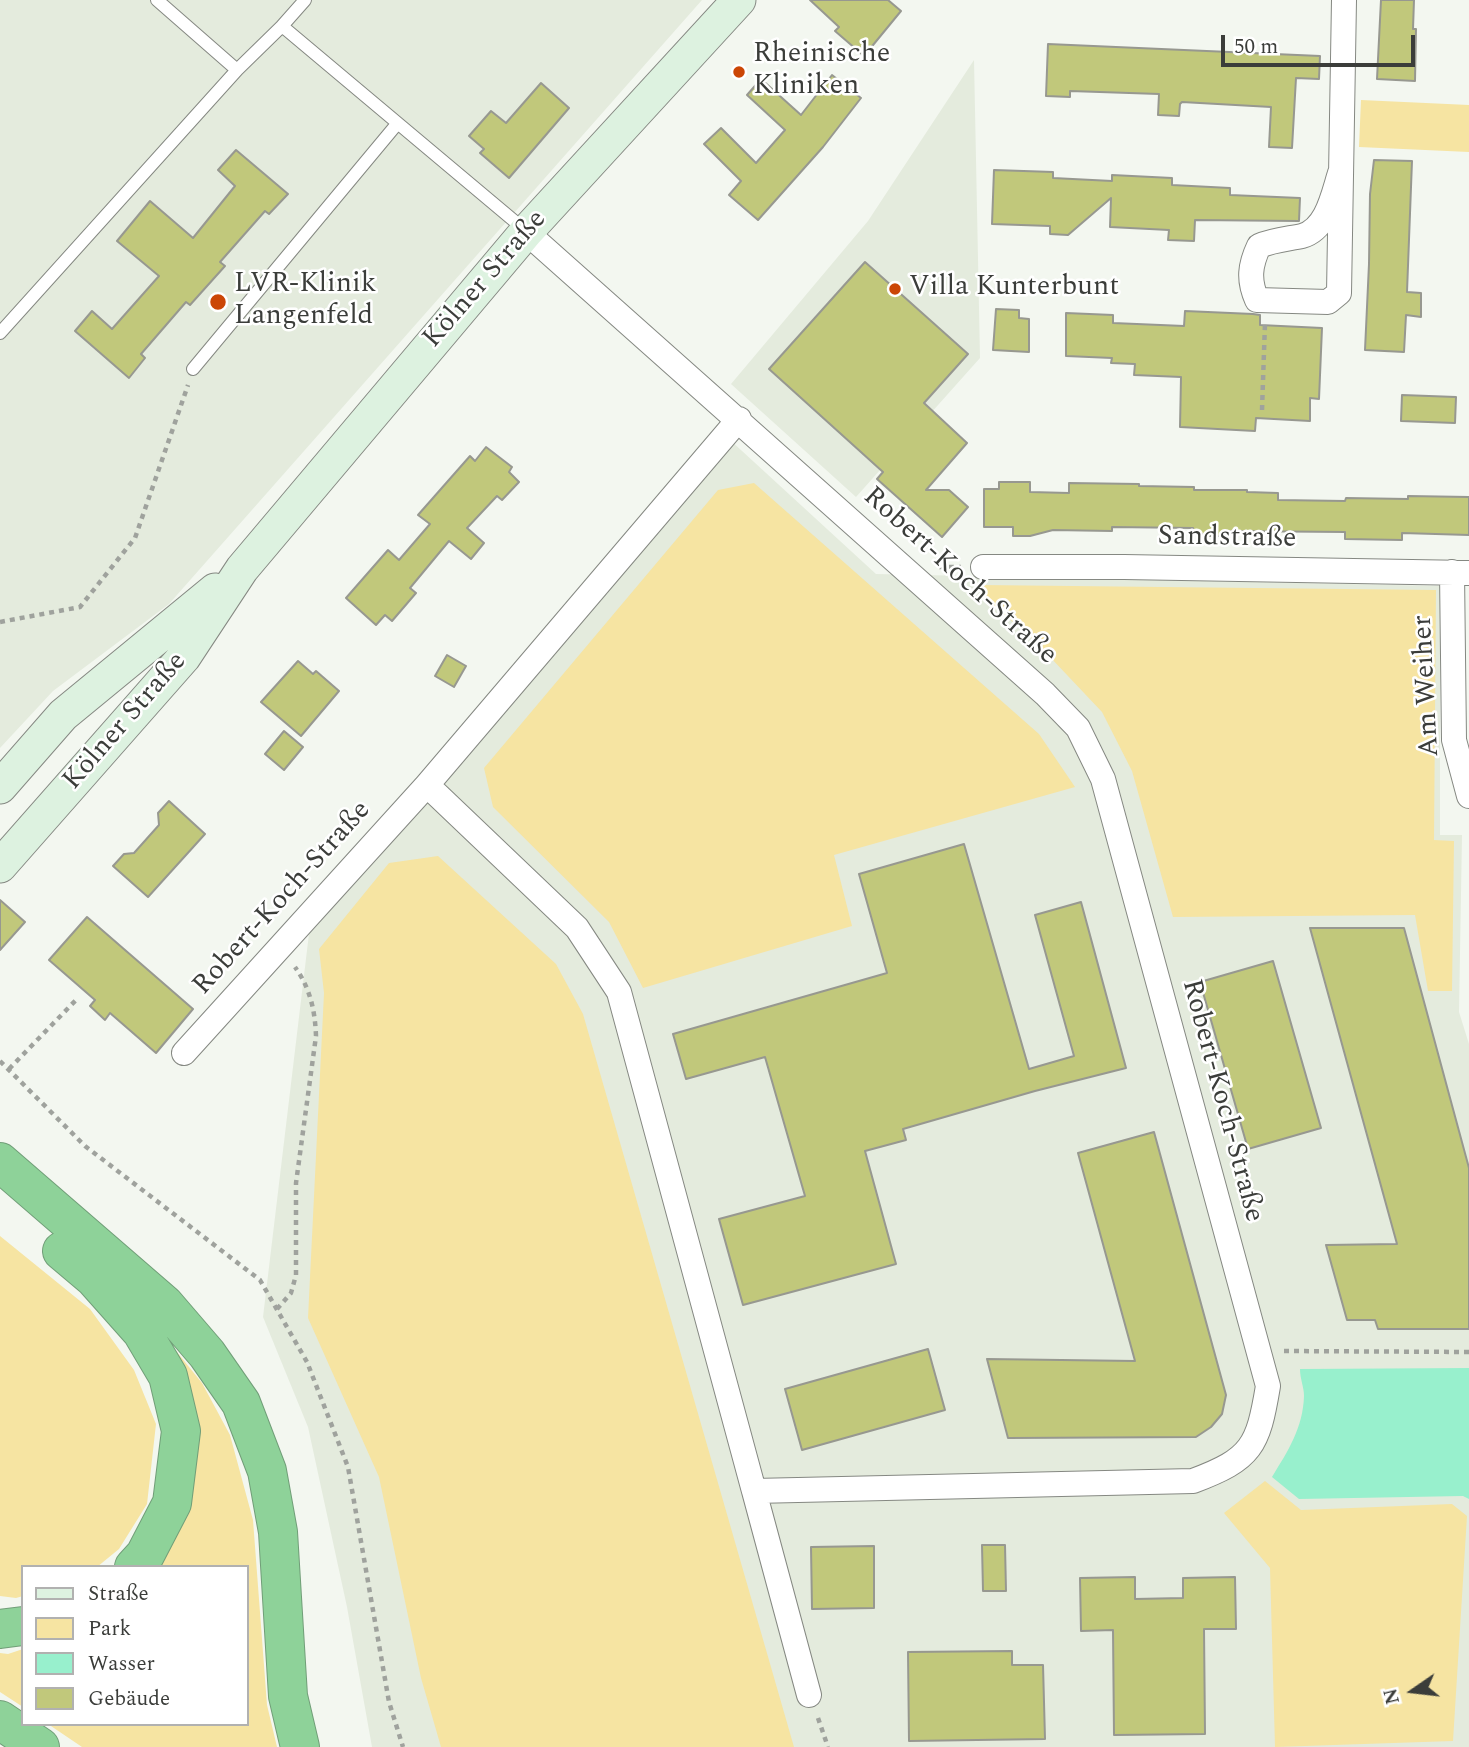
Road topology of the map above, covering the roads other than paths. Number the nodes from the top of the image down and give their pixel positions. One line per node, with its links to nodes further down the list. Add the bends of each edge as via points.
1 (157, 0): 6 (lane)
2 (305, 0): 5 (lane)
3 (739, 0): 9 (main road, Kölner Straße)
4 (1344, 0): 8 (street)
5 (282, 26): 6 (lane); 7 (lane)
6 (237, 70): 10 (lane)
7 (397, 124): 9 (lane); 11 (lane)
8 (1340, 173): 8 (street, via 1319,224 1305,235 1259,246 1251,262 1251,285 1257,299 1328,302 1339,293)
9 (526, 232): 12 (street, Robert-Koch-Straße); 14 (main road, Kölner Straße)
10 (0, 333)
11 (194, 369)
12 (739, 419): 16 (street, Robert-Koch-Straße); 23 (street, Robert-Koch-Straße, via 1078,728 1103,779 1268,1386 1251,1448 1224,1469 1193,1481)
13 (983, 567): 15 (street, Sandstraße)
14 (242, 569): 17 (main road, Kölner Straße, via 63,715); 19 (main road, Kölner Straße, via 184,657)
15 (1460, 572): 18 (street, Am Weiher, via 1454,740)
16 (427, 785): 20 (street, Robert-Koch-Straße); 23 (street, via 577,928 620,992)
17 (0, 787)
18 (1469, 796)
19 (0, 866)
20 (184, 1052)
21 (0, 1162): 30 (highway, via 164,1304 208,1354 241,1403 267,1471 278,1532 288,1696)
22 (0, 1197): 24 (highway, via 94,1278 142,1332 168,1376 181,1432 172,1503)
23 (754, 1491): 27 (street)
24 (136, 1565)
25 (21, 1626): 26 (highway)
26 (0, 1629)
27 (809, 1695)
28 (0, 1720): 29 (highway)
29 (40, 1747)
30 (300, 1747)

